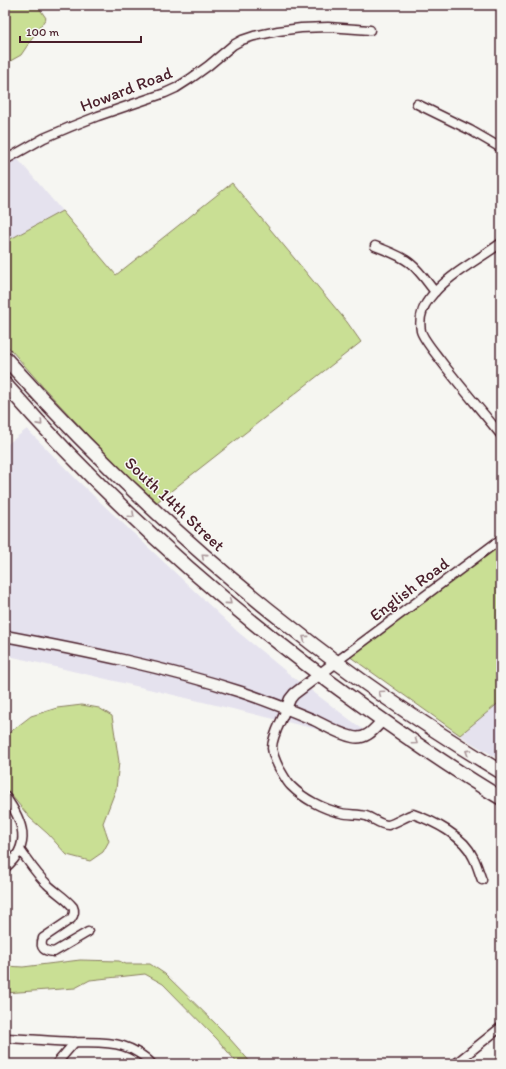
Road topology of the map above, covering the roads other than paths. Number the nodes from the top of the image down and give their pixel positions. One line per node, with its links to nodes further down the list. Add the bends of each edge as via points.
1 (370, 30): 4 (street, Howard Road, via 301,28 242,40 176,88 70,127)
2 (417, 104): 3 (street)
3 (501, 148)
4 (5, 160)
5 (501, 243): 7 (street, via 453,276)
6 (375, 246): 7 (street, via 409,262)
7 (435, 292): 12 (street, via 423,308 422,335)
8 (5, 358): 11 (highway, South 14th Street)
9 (5, 384): 10 (highway)
10 (24, 405): 11 (highway, via 30,402); 16 (highway, one-way to 16, via 85,470 164,545 222,596)
11 (53, 411): 15 (highway, South 14th Street, one-way to 11, via 244,590 175,530)
12 (501, 435)
13 (501, 539): 15 (street, English Road)
14 (5, 636): 17 (street, via 161,669 242,692)
15 (336, 662): 16 (street); 19 (highway, South 14th Street, one-way to 15, via 412,716)
16 (319, 674): 17 (street, via 294,694); 18 (highway)
17 (286, 708): 18 (street, via 354,737 367,735); 24 (street, via 273,740 273,754 285,778 299,793 334,811 366,816 385,825 413,814 428,819 461,840 473,855)
18 (383, 720): 21 (highway, one-way to 21)
19 (501, 772)
20 (5, 796): 22 (street, via 20,824 23,839)
21 (501, 798)
22 (20, 850): 23 (street); 25 (street, via 36,873 74,910 71,918 43,938 44,950 54,952)
23 (5, 868)
24 (482, 880)
25 (88, 932)
26 (501, 1027): 31 (street)
27 (5, 1038): 28 (street)
28 (75, 1042): 29 (street); 30 (street, via 122,1045)
29 (56, 1064)
30 (152, 1064)
31 (455, 1064)

